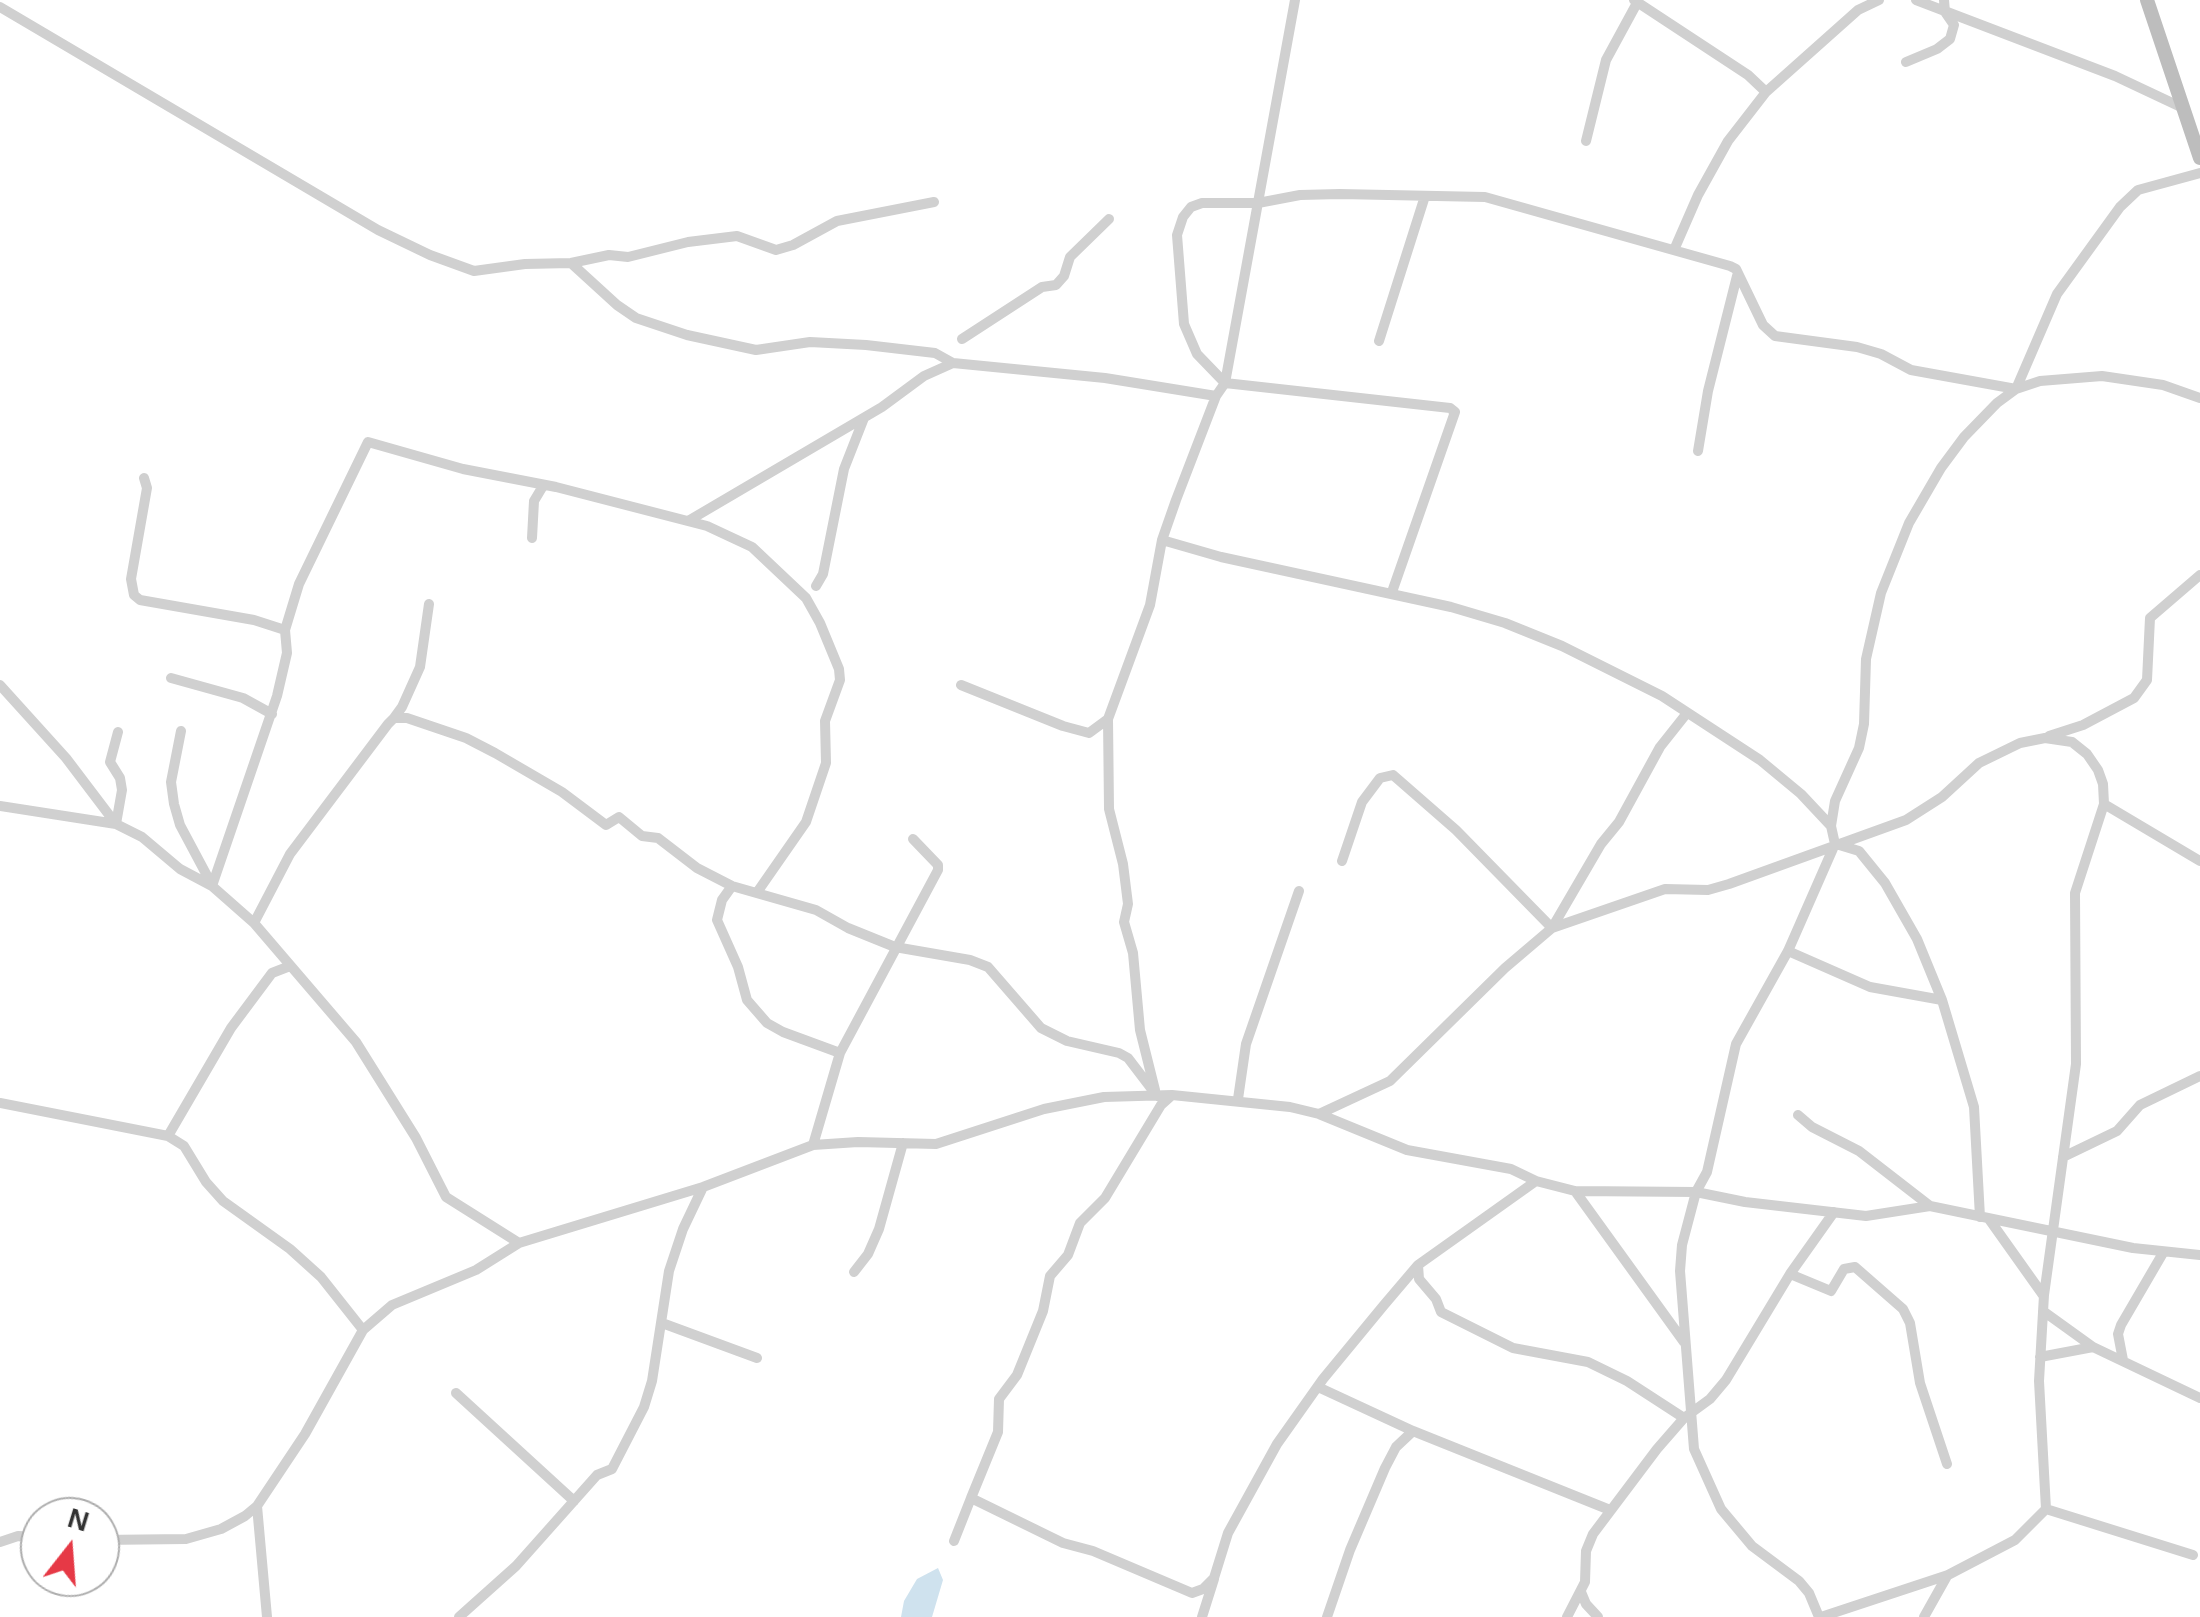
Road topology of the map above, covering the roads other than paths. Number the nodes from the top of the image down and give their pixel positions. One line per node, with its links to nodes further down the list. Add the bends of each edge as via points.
1 (1294, 0): 16 (street)
2 (1879, 0): 9 (street, via 1858,10)
3 (1916, 0): 6 (street)
4 (2147, 0): 10 (street)
5 (1636, 1): 9 (street); 11 (street, via 1606,60)
6 (1945, 6): 8 (street, via 1954,25 1950,39); 10 (street)
7 (0, 8): 19 (street, via 430,256 474,271)
8 (1906, 62)
9 (1766, 92): 18 (street, via 1721,155)
10 (2184, 108): 12 (street)
11 (1586, 141)
12 (2200, 158)
13 (2200, 173): 25 (street, via 2138,190 2120,207 2057,294)
14 (1425, 196): 16 (street, via 1382,192); 18 (street, via 1502,201); 22 (street)
15 (934, 202): 19 (street, via 837,222 776,250 737,236)
16 (1258, 202): 24 (street); 24 (street, via 1202,203 1183,217 1177,235 1184,324 1198,354)
17 (1109, 219): 21 (street, via 1070,257 1056,284)
18 (1674, 250): 20 (street)
19 (572, 263): 23 (street, via 636,318 688,335 756,350 810,342 881,347 935,353)
20 (1737, 274): 25 (street, via 1775,336 1857,347 1911,370); 29 (street)
21 (962, 339)
22 (1378, 340)
23 (953, 363): 26 (street); 28 (street)
24 (1225, 382): 26 (street); 37 (street, via 1454,409)
25 (2016, 389): 27 (street, via 2102,376); 53 (street, via 1964,437 1909,522 1881,593 1866,660 1861,736)
26 (1216, 396): 34 (street)
27 (2200, 398)
28 (864, 417): 32 (street); 36 (street, via 844,469)
29 (1698, 451)
30 (144, 478): 39 (street, via 130,579 134,595)
31 (543, 486): 32 (street); 33 (street, via 534,501); 39 (street, via 368,442 309,560)
32 (687, 521): 61 (street, via 752,547 787,578 820,622 839,669 825,721 826,764 806,822)
33 (532, 538)
34 (1162, 540): 37 (street); 46 (street, via 1150,605)
35 (2200, 575): 49 (street, via 2150,618 2147,680 2134,698)
36 (816, 586)
37 (1392, 592): 43 (street, via 1505,622)
38 (429, 604): 45 (street, via 420,667)
39 (285, 630): 44 (street, via 287,653)
40 (172, 678): 44 (street, via 243,698)
41 (961, 684): 46 (street, via 1089,733)
42 (0, 686): 52 (street)
43 (1688, 712): 53 (street, via 1760,760); 63 (street, via 1660,747)
44 (272, 714): 58 (street)
45 (394, 718): 59 (street, via 466,738 606,824 620,817); 62 (street, via 290,854)
46 (1108, 720): 71 (street, via 1107,790 1128,904 1124,922)
47 (181, 731): 58 (street, via 171,782 174,804)
48 (118, 732): 52 (street, via 110,762 122,790)
49 (2046, 738): 50 (street, via 2072,742 2087,754 2104,784); 55 (street, via 2002,749 1906,820)
50 (2104, 804): 57 (street); 79 (street, via 2075,893 2079,1028)
51 (0, 806): 52 (street)
52 (116, 824): 58 (street)
53 (1831, 826): 55 (street)
54 (912, 840): 64 (street, via 938,870)
55 (1834, 844): 63 (street, via 1730,884 1664,889); 65 (street); 67 (street, via 1859,851 1884,883 1918,940)
56 (1342, 861): 63 (street, via 1362,802 1380,778 1393,775)
57 (2200, 861)
58 (212, 886): 62 (street)
59 (732, 886): 61 (street); 68 (street, via 717,920 747,1000 782,1032)
60 (1299, 890): 72 (street, via 1246,1044)
61 (758, 892): 64 (street)
62 (254, 923): 66 (street)
63 (1552, 928): 74 (street, via 1390,1081)
64 (896, 947): 68 (street); 71 (street, via 988,967 1041,1028 1128,1058)
65 (1788, 951): 67 (street, via 1870,987); 83 (street, via 1736,1044 1708,1172)
66 (290, 966): 76 (street, via 272,972); 88 (street, via 356,1042 446,1197)
67 (1942, 1000): 86 (street, via 1974,1107)
68 (840, 1052): 78 (street)
69 (2200, 1076): 79 (street, via 2140,1104 2117,1130)
70 (1172, 1095): 71 (street); 72 (street); 109 (street, via 1106,1198 1080,1222 1068,1254 1050,1276 1017,1375 999,1399 998,1432)
71 (1157, 1096): 77 (street, via 1104,1098 936,1144)
72 (1238, 1099): 74 (street)
73 (2, 1105): 76 (street)
74 (1319, 1114): 80 (street, via 1408,1150 1510,1169)
75 (1798, 1116): 84 (street, via 1859,1151)
76 (168, 1136): 97 (street, via 184,1146 223,1200 321,1277)
77 (903, 1143): 78 (street); 92 (street, via 879,1229)
78 (814, 1145): 81 (street)
79 (2064, 1157): 87 (street)
80 (1536, 1181): 82 (street); 91 (street)
81 (702, 1187): 88 (street); 96 (street, via 669,1271)
82 (1576, 1192): 83 (street); 98 (street)
83 (1696, 1192): 85 (street); 98 (street, via 1681,1258)
84 (1930, 1206): 85 (street, via 1866,1216); 86 (street)
85 (1834, 1212): 93 (street)
86 (1984, 1218): 87 (street); 94 (street)
87 (2052, 1232): 89 (street); 94 (street)
88 (518, 1244): 97 (street, via 476,1270 392,1305)
89 (2163, 1254): 90 (street); 102 (street, via 2120,1324)
90 (2200, 1255)
91 (1418, 1265): 103 (street); 106 (street, via 1419,1280 1441,1312 1513,1348 1588,1362)
92 (854, 1272)
93 (1790, 1274): 106 (street, via 1726,1380); 108 (street, via 1831,1290 1844,1269 1855,1267 1903,1309)
94 (2044, 1295): 95 (street)
95 (2043, 1311): 99 (street); 100 (street)
96 (662, 1323): 101 (street); 110 (street, via 644,1407 612,1468 596,1475)
97 (363, 1330): 111 (street)
98 (1684, 1342): 106 (street)
99 (2093, 1348): 100 (street); 102 (street)
100 (2040, 1357): 112 (street)
101 (757, 1358)
102 (2123, 1360): 104 (street)
103 (1318, 1386): 107 (street); 121 (street, via 1228,1534)
104 (2196, 1391)
105 (456, 1393): 110 (street)
106 (1687, 1416): 113 (street); 129 (street, via 1721,1509 1752,1546 1809,1593)
107 (1413, 1431): 113 (street); 126 (street, via 1385,1468)
108 (1948, 1464)
109 (971, 1498): 117 (street); 121 (street, via 1192,1593)
110 (574, 1501): 124 (street)
111 (257, 1506): 116 (street, via 221,1529 186,1539); 123 (street)
112 (2046, 1508): 119 (street); 120 (street, via 2015,1540)
113 (1610, 1510): 122 (street, via 1586,1552)
114 (0, 1530): 115 (street)
115 (18, 1536): 118 (street)
116 (120, 1540)
117 (954, 1541)
118 (0, 1542)
119 (2193, 1555)
120 (1948, 1575): 129 (street); 130 (street)
121 (1214, 1578): 125 (street)
122 (1581, 1592): 127 (street); 128 (street)
123 (267, 1617)
124 (460, 1617)
125 (1202, 1617)
126 (1327, 1617)
127 (1567, 1617)
128 (1598, 1617)
129 (1820, 1617)
130 (1924, 1617)

